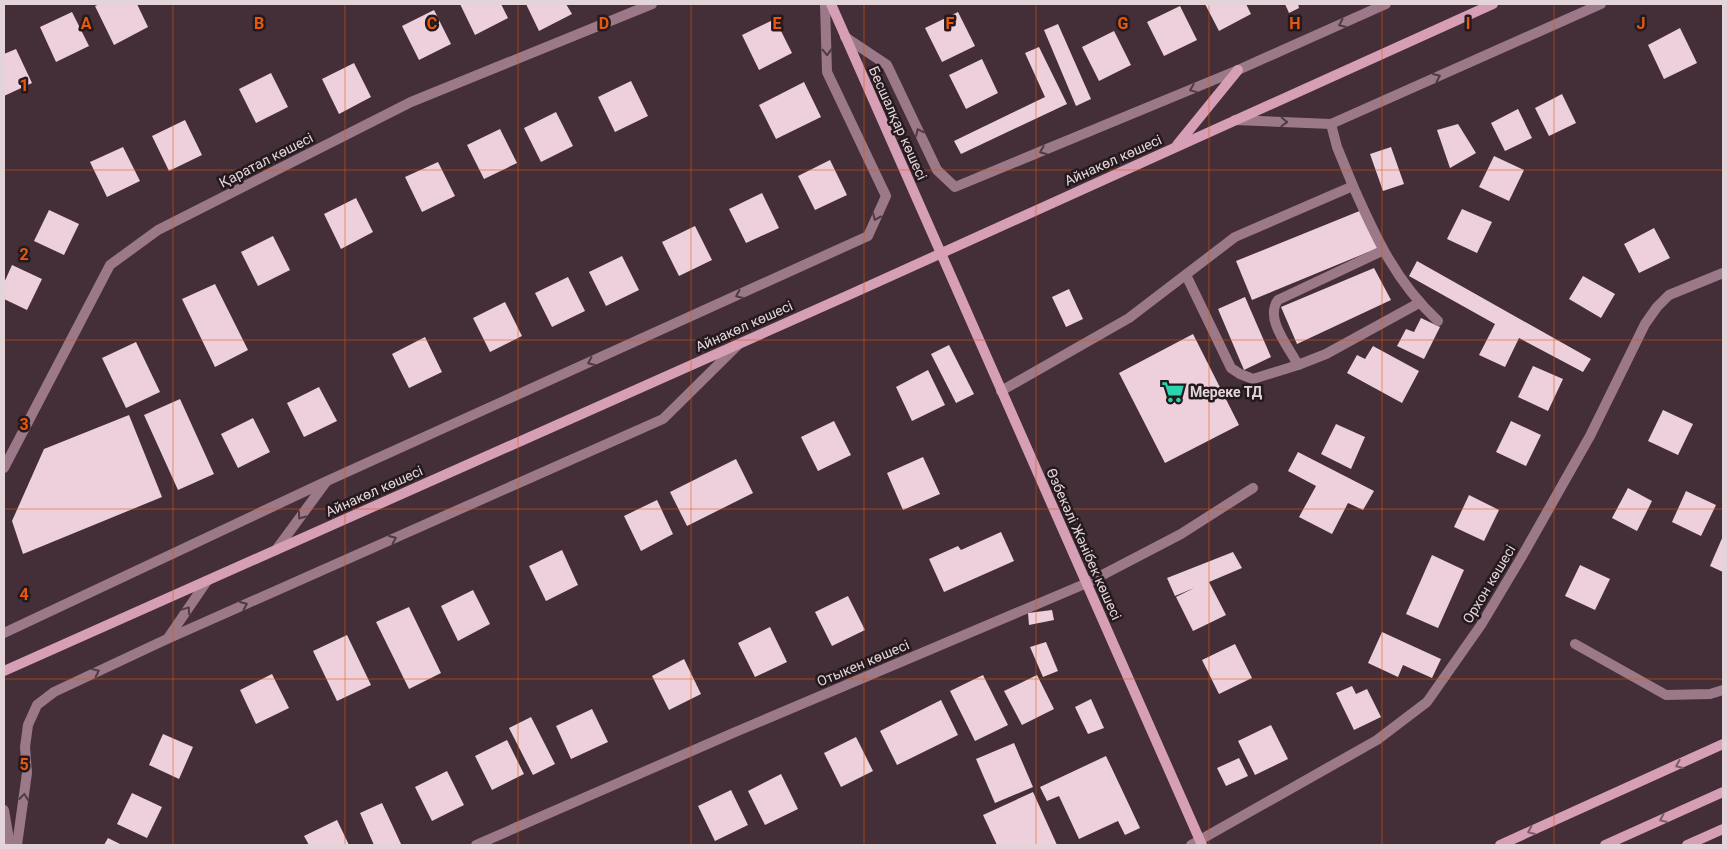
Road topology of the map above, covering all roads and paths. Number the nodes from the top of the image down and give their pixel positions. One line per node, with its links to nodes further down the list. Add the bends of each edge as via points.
1 (652, 4): 22 (street, Қаратал көшесі, via 410,102 158,230 110,266)
2 (825, 4): 23 (street, one-way to 23, via 828,72 886,196 868,236)
3 (831, 4): 7 (main road, Бесшалқар көшесі)
4 (1386, 4): 8 (street, one-way to 8)
5 (1493, 4): 9 (main road, Айнакөл көшесі)
6 (1601, 4): 10 (street, one-way to 6)
7 (845, 37): 8 (street, one-way to 7, via 955,187 937,170 887,65); 14 (main road, Бесшалқар көшесі)
8 (1238, 70): 11 (main road)
9 (1235, 120): 10 (street, one-way to 10); 11 (main road, Айнакөл көшесі)
10 (1331, 124): 12 (street, via 1336,147)
11 (1175, 147): 14 (main road, Айнакөл көшесі)
12 (1354, 186): 13 (street); 16 (street, via 1235,237)
13 (1382, 251): 17 (street); 20 (street, via 1278,300 1273,307 1273,317)
14 (940, 253): 19 (main road, Айнакөл көшесі); 21 (main road, Өзбекәлі Жәнібек көшесі)
15 (1723, 273): 37 (street, Орхон көшесі, via 1669,295 1645,324 1590,436 1521,558 1481,625 1427,702 1377,740)
16 (1186, 274): 20 (street, via 1231,368 1253,378); 21 (street, via 1129,318)
17 (1419, 303): 18 (street); 20 (street, via 1326,354)
18 (1438, 320)
19 (741, 342): 25 (main road, Айнакөл көшесі); 29 (street, one-way to 19, via 664,419)
20 (1298, 365)
21 (1000, 392): 27 (main road, Өзбекәлі Жәнібек көшесі)
22 (4, 468)
23 (327, 481): 25 (street, one-way to 25); 28 (street)
24 (1253, 488): 27 (street, Отыкен көшесі, via 1181,534)
25 (276, 550): 26 (main road, Айнакөл көшесі)
26 (206, 581): 29 (street, one-way to 26); 31 (main road, Айнакөл көшесі)
27 (1086, 583): 37 (main road, Өзбекәлі Жәнібек көшесі); 40 (street, Отыкен көшесі)
28 (4, 633)
29 (167, 639): 39 (street, one-way to 29, via 27,773 25,747 28,726 37,705 54,692)
30 (1575, 644): 32 (street, via 1666,695 1710,694)
31 (4, 671)
32 (1723, 690)
33 (1723, 744): 41 (main road, one-way to 41)
34 (1723, 792): 42 (main road, one-way to 42)
35 (4, 810): 38 (street)
36 (1723, 829): 43 (main road)
37 (1198, 844)
38 (10, 845)
39 (18, 845)
40 (476, 845)
41 (1500, 845)
42 (1605, 845)
43 (1687, 845)

